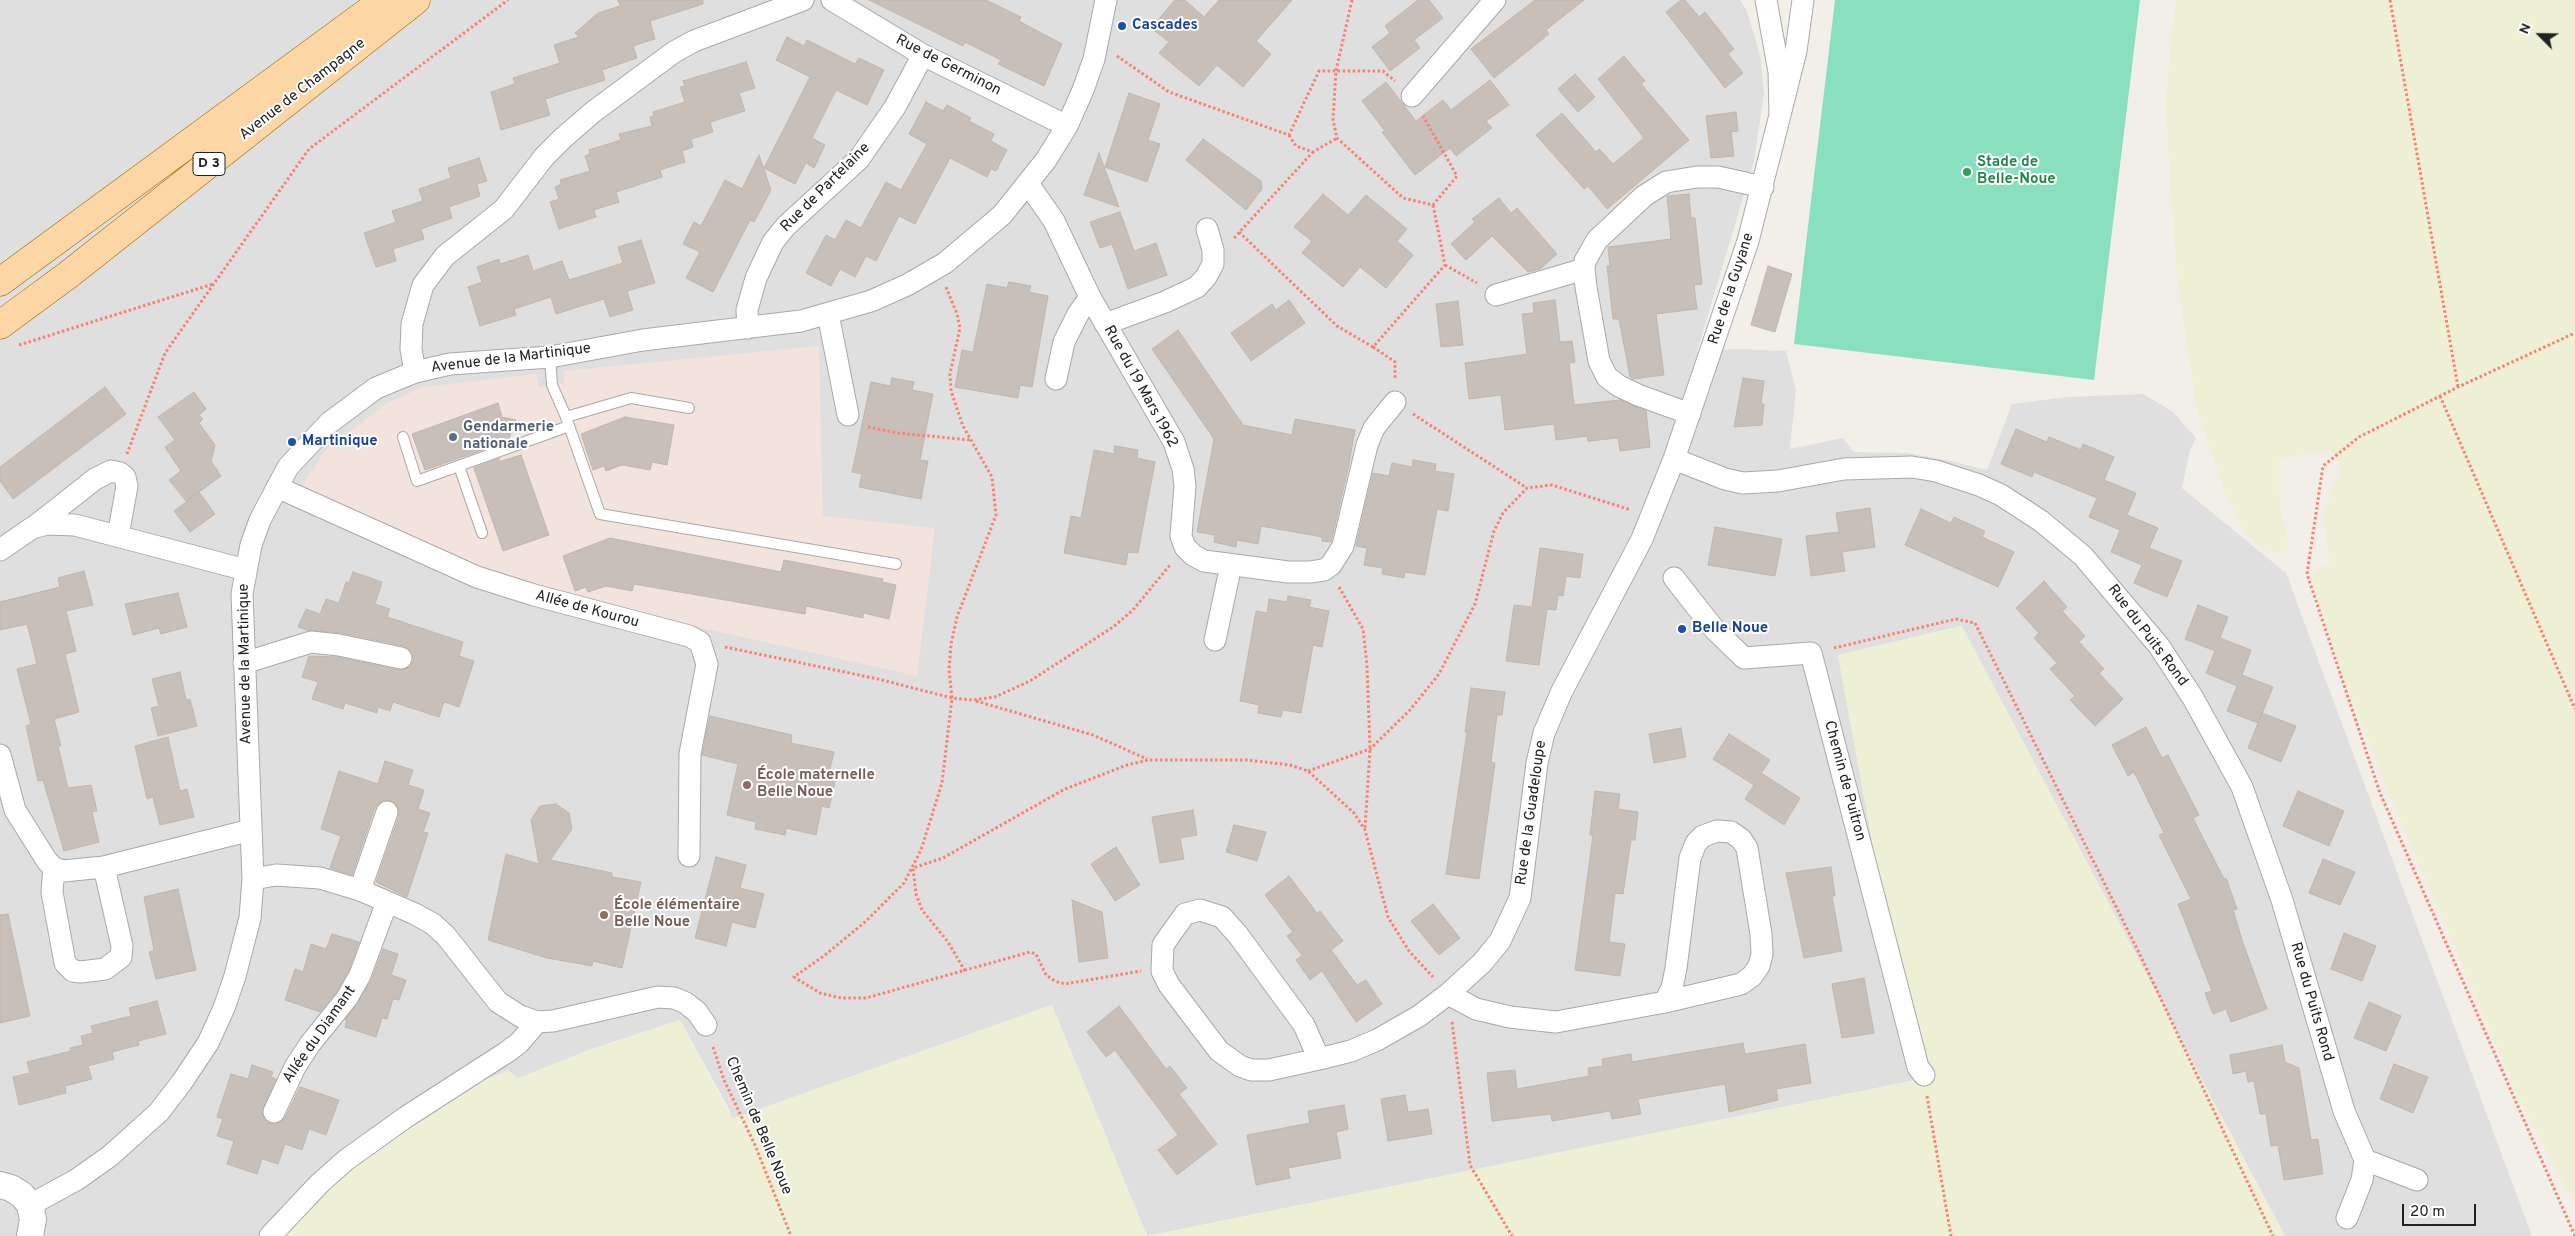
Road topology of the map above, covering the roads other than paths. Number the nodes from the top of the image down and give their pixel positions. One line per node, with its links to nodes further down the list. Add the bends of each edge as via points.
1 (384, 0): 17 (main road, D 3)
2 (416, 0): 23 (main road, Avenue de Champagne / D 3, via 68,275)
3 (803, 0): 25 (street, via 694,41 674,52 563,138 504,209 445,256 423,285 412,324)
4 (832, 0): 9 (street, Rue de Germinon)
5 (1106, 0): 12 (street, Avenue de la Martinique, via 1098,43)
6 (1495, 0): 10 (street)
7 (1766, 0): 11 (street, Rue de la Guyane, via 1779,72)
8 (1803, 0): 11 (street, Rue de la Guyane, via 1796,51)
9 (923, 55): 12 (street, Rue de Germinon); 22 (street, Rue de Partelaine, via 895,107 859,160 786,226 773,242 756,278 747,310)
10 (1412, 96)
11 (1780, 115): 14 (street, Rue de la Guyane)
12 (1067, 126): 13 (street, Avenue de la Martinique)
13 (1028, 185): 19 (street, Rue du 19 Mars 1962, via 1054,222); 20 (street, Avenue de la Martinique, via 1002,216 936,268 871,301)
14 (1763, 187): 16 (street, via 1718,178 1666,182 1644,196 1597,240); 29 (street, Rue de la Guyane, via 1739,270)
15 (1206, 228): 21 (street, via 1213,260 1206,278 1197,287)
16 (1584, 269): 18 (street); 29 (street, via 1599,361 1607,377 1638,395)
17 (0, 282)
18 (1496, 295)
19 (1090, 297): 21 (street, Rue du 19 Mars 1962); 26 (street, via 1064,342)
20 (828, 314): 22 (street, Avenue de la Martinique); 30 (street)
21 (1105, 324): 41 (street, Rue du 19 Mars 1962, via 1174,442 1184,478 1181,536 1185,547 1192,556)
22 (748, 328): 24 (street, Avenue de la Martinique, via 643,340)
23 (5, 337)
24 (550, 357): 25 (street, Avenue de la Martinique, via 450,364); 31 (lane, via 552,385)
25 (415, 372): 35 (street, Avenue de la Martinique, via 376,388 329,423 288,467)
26 (1056, 379)
27 (1395, 402): 41 (street, via 1374,428 1343,546 1331,565 1324,570 1310,572)
28 (689, 408): 31 (lane, via 630,398)
29 (1690, 414): 33 (street, Rue de la Guyane)
30 (848, 415)
31 (567, 422): 34 (lane); 40 (lane, via 600,514)
32 (403, 437): 34 (lane, via 417,481)
33 (1674, 460): 56 (street, Rue de la Guadeloupe, via 1642,539 1562,691 1544,734 1537,763 1520,898 1512,918 1500,941 1482,963); 63 (street, Rue du Puits Rond, via 1743,483 1778,481 1844,469 1912,467 1936,470 2001,495 2041,521 2083,556 2159,646 2193,698 2242,787 2282,900 2344,1111)
34 (459, 466): 37 (lane)
35 (277, 487): 42 (street, Avenue de la Martinique, via 260,520); 50 (street, Allée de Kourou, via 477,578 689,636 700,642 707,664 690,754)
36 (32, 528): 38 (street, via 47,524 76,524); 38 (street, via 95,479 111,471 125,477 127,486); 39 (street)
37 (482, 533)
38 (118, 536): 42 (street)
39 (0, 550)
40 (896, 564)
41 (1231, 565): 44 (street)
42 (246, 570): 46 (street, Avenue de la Martinique, via 242,594)
43 (1674, 578): 61 (street, Chemin de Puitron, via 1714,629 1744,658 1810,653 1918,1067)
44 (1215, 640)
45 (401, 658): 46 (street, via 339,644 312,642)
46 (244, 664): 49 (street, Avenue de la Martinique)
47 (0, 755): 52 (street, via 15,810)
48 (387, 812): 54 (street)
49 (251, 830): 51 (street); 53 (street, Avenue de la Martinique)
50 (689, 856)
51 (104, 867): 52 (street, via 74,871); 52 (street, via 122,946 121,957 104,969 81,972 73,971 65,963 52,892)
52 (54, 868)
53 (253, 879): 54 (street, via 301,875); 66 (street, Avenue de la Martinique, via 250,918 224,1008 208,1043 182,1082 159,1112 110,1156 76,1180)
54 (360, 890): 55 (street)
55 (387, 902): 58 (street, via 433,924 498,1002); 62 (street, Allée du Diamant, via 360,975 347,998 295,1067)
56 (1448, 994): 57 (street, via 1476,1009 1556,1022); 60 (street, Rue de la Guadeloupe, via 1419,1016 1377,1040 1351,1052)
57 (1665, 1002): 57 (street, via 1741,984 1759,966 1762,954 1760,934 1746,848 1741,839 1731,832 1716,831 1703,836 1690,858 1676,968)
58 (536, 1022): 59 (street, via 658,997 686,1003); 69 (street, via 507,1052 346,1160)
59 (706, 1025)
60 (1319, 1059): 60 (street, Rue de la Guadeloupe, via 1269,1070 1251,1070 1219,1051 1162,971 1163,945 1186,914 1200,910 1222,917 1304,1025)
61 (1924, 1075)
62 (274, 1112)
63 (2365, 1160): 64 (street); 67 (street, via 2362,1180)
64 (2417, 1180)
65 (0, 1185): 66 (street, via 22,1195)
66 (30, 1205): 68 (street, via 33,1219)
67 (2347, 1218)
68 (30, 1236)
69 (270, 1236)

